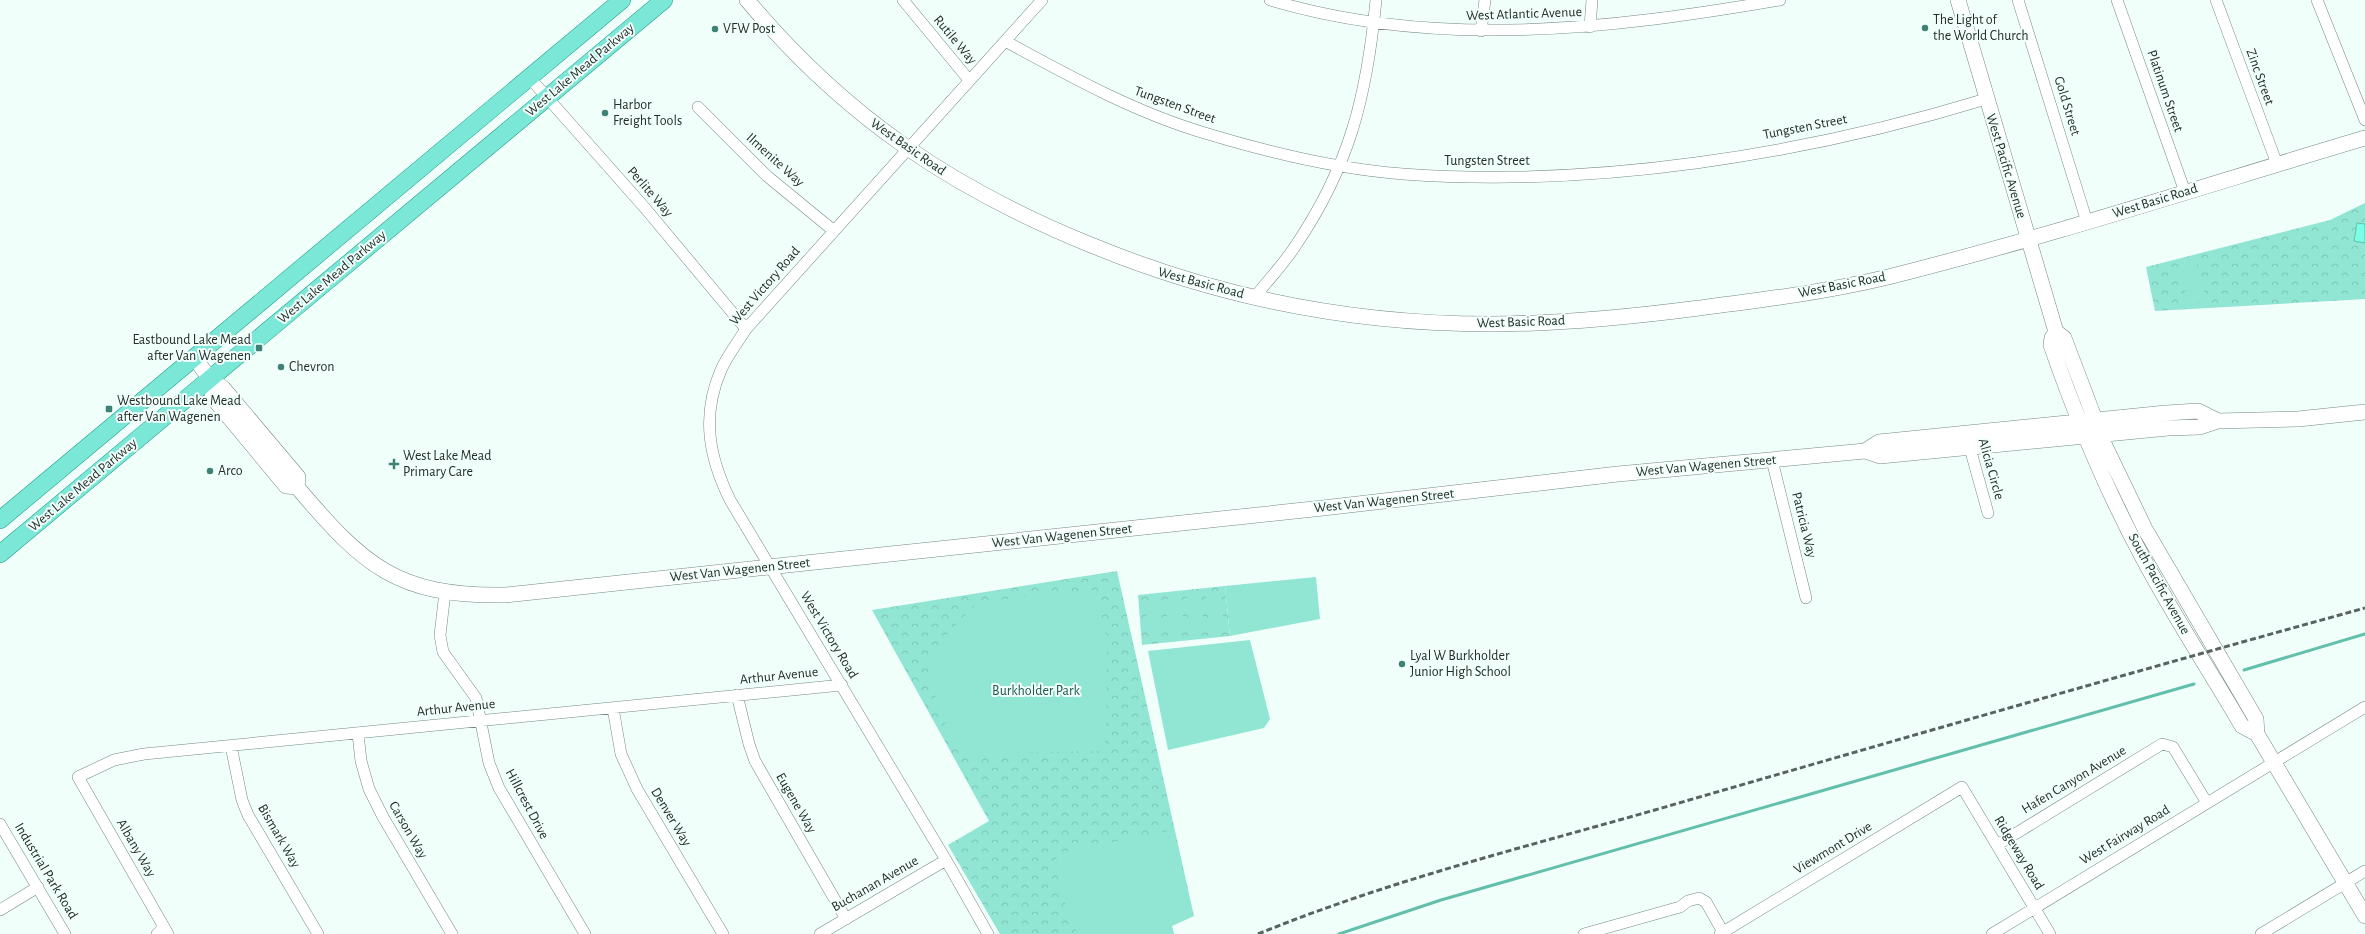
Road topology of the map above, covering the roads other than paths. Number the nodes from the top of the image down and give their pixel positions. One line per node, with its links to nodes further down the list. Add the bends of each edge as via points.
1 (622, 0): 20 (main road, West Lake Mead Parkway)
2 (664, 0): 22 (main road, West Lake Mead Parkway)
3 (747, 0): 27 (street, West Basic Road, via 812,72)
4 (903, 0): 21 (street, Rutile Way)
5 (1042, 0): 19 (street, West Victory Road)
6 (1270, 0): 16 (street, West Atlantic Avenue)
7 (1376, 0): 16 (street)
8 (1486, 0): 18 (street)
9 (1592, 0): 17 (street)
10 (1780, 0): 17 (street, West Atlantic Avenue, via 1683,16)
11 (1958, 0): 23 (street, West Pacific Avenue)
12 (2018, 0): 31 (street, Gold Street)
13 (2117, 0): 30 (street, Platinum Street)
14 (2216, 0): 28 (street, Zinc Street)
15 (2317, 0): 25 (street)
16 (1374, 23): 18 (street, West Atlantic Avenue, via 1436,30); 29 (street, via 1361,103)
17 (1590, 27): 18 (street, West Atlantic Avenue)
18 (1481, 31)
19 (1005, 41): 21 (street, West Victory Road); 29 (street, Tungsten Street, via 1091,88 1152,114 1228,140)
20 (529, 77): 22 (street, Perlite Way); 36 (main road, West Lake Mead Parkway)
21 (969, 80): 27 (street, West Victory Road)
22 (546, 98): 35 (street, Perlite Way, via 645,208); 37 (main road, West Lake Mead Parkway)
23 (1986, 99): 29 (street, Tungsten Street, via 1943,112 1816,142 1701,161 1594,173 1486,178 1401,174); 33 (street, West Pacific Avenue)
24 (698, 108): 32 (street, Ilmenite Way, via 767,176)
25 (2365, 120)
26 (2365, 138): 28 (street, West Basic Road)
27 (907, 149): 32 (street, West Victory Road); 34 (street, West Basic Road, via 976,193 1046,227 1142,266)
28 (2277, 164): 30 (street, West Basic Road)
29 (1340, 166): 34 (street, via 1295,247)
30 (2185, 192): 31 (street, West Basic Road)
31 (2087, 222): 33 (street, West Basic Road)
32 (834, 231): 35 (street, West Victory Road)
33 (2028, 238): 34 (street, West Basic Road, via 1885,278 1772,299 1586,319 1490,324 1401,321 1309,309); 39 (street, West Pacific Avenue, via 2056,332 2064,338)
34 (1254, 298)
35 (746, 328): 45 (street, West Victory Road, via 721,370 712,397 709,442 718,475)
36 (194, 357): 37 (street, West Van Wagenen Street); 43 (main road, West Lake Mead Parkway)
37 (210, 379): 44 (main road, West Lake Mead Parkway); 46 (street, West Van Wagenen Street, via 213,398 286,486 297,487 342,539 367,560 404,581)
38 (2365, 412): 39 (street, West Van Wagenen Street, via 2298,419 2218,421 2198,411)
39 (2089, 428): 40 (street, West Van Wagenen Street); 55 (street, South Pacific Avenue, via 2159,554 2256,718 2257,734)
40 (1967, 440): 41 (street, West Van Wagenen Street, via 1880,456 1865,451); 42 (street, Alicia Circle)
41 (1772, 460): 45 (street, West Van Wagenen Street, via 1613,474); 47 (street, Patricia Way)
42 (1988, 513)
43 (0, 520)
44 (0, 554)
45 (770, 568): 46 (street, West Van Wagenen Street, via 504,595 476,596); 48 (street, West Victory Road)
46 (445, 592): 52 (street, Hillcrest Drive, via 440,635 443,652 476,698)
47 (1806, 598)
48 (842, 685): 49 (street, Arthur Avenue); 61 (street, West Victory Road)
49 (737, 695): 51 (street, Arthur Avenue); 68 (street, Eugene Way, via 755,762)
50 (2365, 707): 55 (street, West Fairway Road)
51 (613, 708): 52 (street, Arthur Avenue); 75 (street, Denver Way, via 621,754 636,789)
52 (480, 720): 53 (street, Arthur Avenue); 74 (street, Hillcrest Drive, via 490,763 505,800)
53 (358, 734): 54 (street, Arthur Avenue); 73 (street, Carson Way, via 361,761 369,789)
54 (231, 746): 56 (street, Arthur Avenue, via 144,754 114,760); 72 (street, Bismark Way, via 242,800 248,815)
55 (2273, 762): 58 (street, West Fairway Road); 63 (street, South Pacific Avenue)
56 (78, 777): 69 (street, Albany Way)
57 (1962, 787): 60 (street, Ridgeway Road); 70 (street, Viewmont Drive)
58 (2207, 803): 60 (street, Hafen Canyon Avenue, via 2176,751 2168,744 2159,746); 65 (street, West Fairway Road)
59 (0, 824): 64 (street, Industrial Park Road)
60 (1996, 845): 65 (street, Ridgeway Road)
61 (946, 860): 68 (street, Buchanan Avenue); 77 (street, West Victory Road)
62 (2365, 871): 63 (street)
63 (2345, 883): 67 (street, South Pacific Avenue); 81 (street)
64 (38, 887): 66 (street); 71 (street, Industrial Park Road)
65 (2035, 908): 79 (street, West Fairway Road); 80 (street, Ridgeway Road)
66 (0, 910)
67 (2365, 916)
68 (846, 919): 76 (street, Buchanan Avenue)
69 (163, 932)
70 (1722, 933): 78 (street, via 1706,902 1699,898)
71 (66, 934)
72 (318, 934)
73 (452, 934)
74 (586, 934)
75 (723, 934)
76 (820, 934)
77 (988, 934)
78 (1584, 934)
79 (1992, 934)
80 (2050, 934)
81 (2261, 934)

